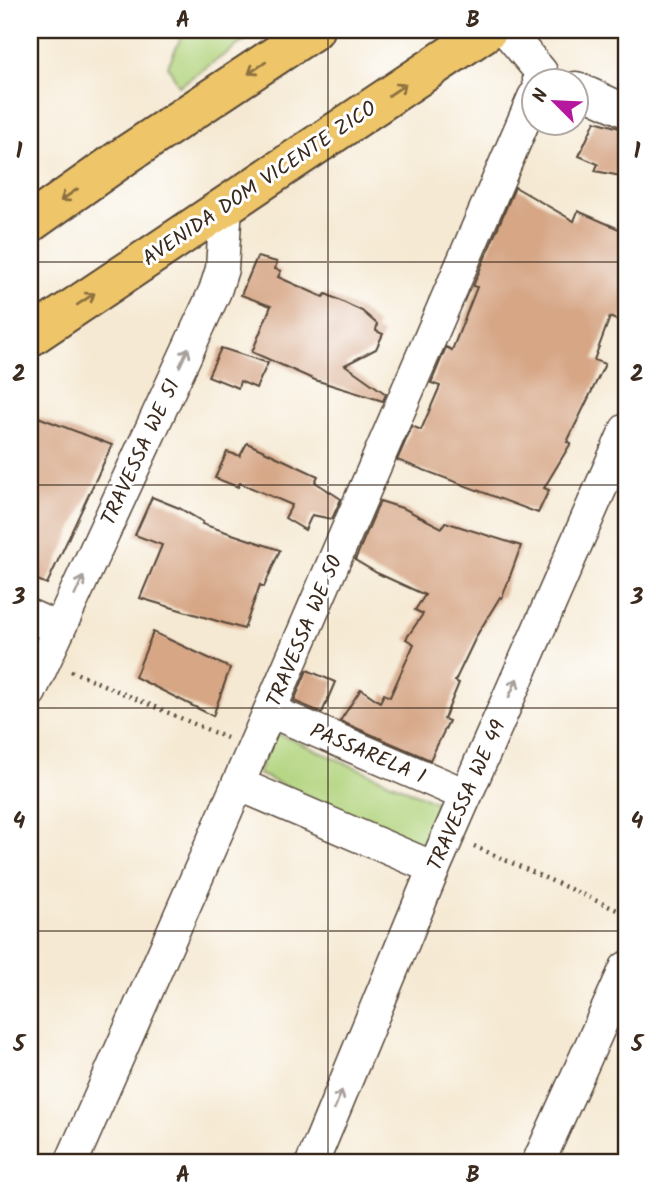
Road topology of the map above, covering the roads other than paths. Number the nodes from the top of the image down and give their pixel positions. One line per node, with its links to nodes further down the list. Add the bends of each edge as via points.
1 (314, 30): 9 (main road, one-way to 9)
2 (488, 30): 8 (main road, AVENIDA DOM VICENTE ZICO, one-way to 2)
3 (506, 30): 4 (street, TRAVESSA WE 50)
4 (531, 66)
5 (590, 94): 6 (street)
6 (626, 111)
7 (520, 136): 15 (street, TRAVESSA WE 50)
8 (226, 205): 10 (main road, AVENIDA DOM VICENTE ZICO, one-way to 8); 13 (street, TRAVESSA WE 51, one-way to 8, via 219,281)
9 (30, 223)
10 (30, 337)
11 (626, 430): 17 (street, TRAVESSA WE 49, one-way to 11)
12 (30, 616): 13 (street)
13 (59, 629): 14 (street, TRAVESSA WE 51)
14 (35, 678)
15 (270, 711): 16 (street, TRAVESSA WE 50); 17 (street, PASSARELA 1)
16 (238, 784): 18 (street); 20 (street, TRAVESSA WE 50)
17 (466, 795): 18 (street, TRAVESSA WE 49)
18 (434, 868): 21 (street, TRAVESSA WE 49, one-way to 18)
19 (626, 968): 22 (street)
20 (71, 1163)
21 (312, 1163)
22 (538, 1163)

